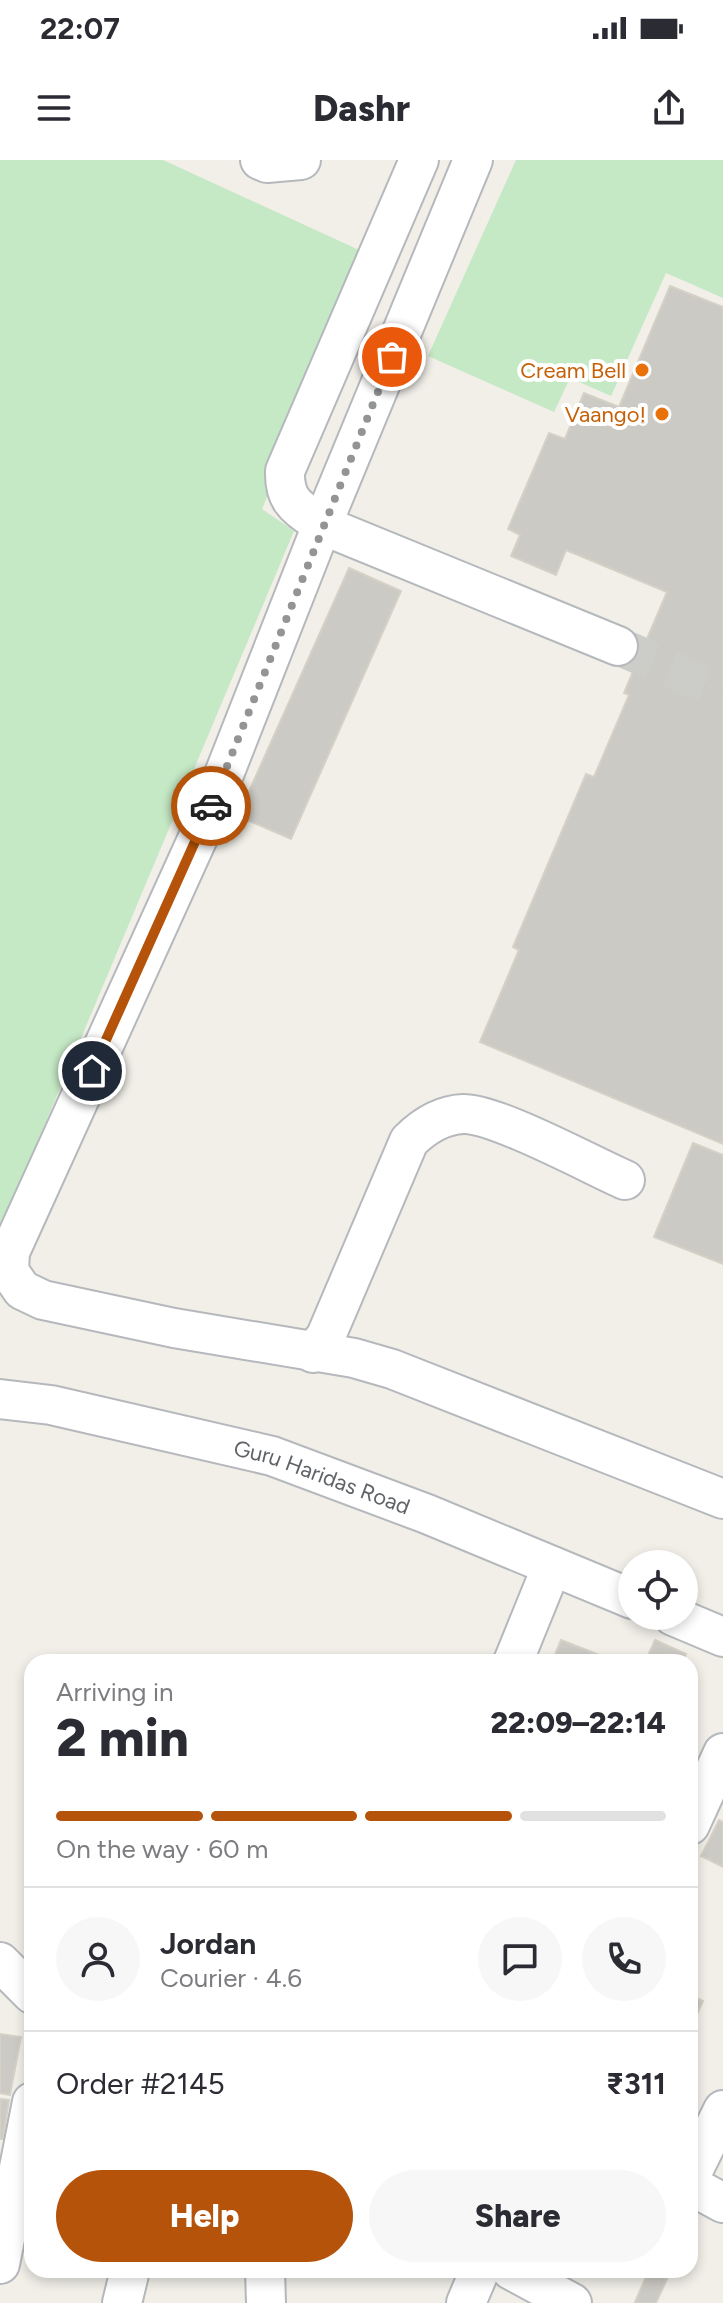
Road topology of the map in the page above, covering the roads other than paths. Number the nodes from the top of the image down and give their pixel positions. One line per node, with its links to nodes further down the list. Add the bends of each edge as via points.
1 (260, 160): 2 (street)
2 (301, 160)
3 (419, 160): 5 (street, via 285,471 284,489 292,502)
4 (473, 160): 5 (street)
5 (322, 525): 6 (street); 8 (street, via 206,820 10,1252 9,1271 22,1290 43,1300)
6 (618, 646)
7 (625, 1180): 8 (street, via 494,1120 465,1114 438,1119 409,1141 326,1336)
8 (313, 1353): 10 (street, via 392,1369)
9 (0, 1399): 11 (street, Guru Haridas Road, via 51,1405 272,1456)
10 (723, 1499)
11 (552, 1566): 12 (street, Guru Haridas Road); 15 (street)
12 (618, 1593)
13 (698, 1626): 14 (street)
14 (723, 1637)
15 (516, 1654)
16 (723, 1753): 17 (street)
17 (698, 1808)
18 (0, 1962): 19 (street)
19 (24, 1986)
20 (723, 2110): 22 (street)
21 (24, 2142): 25 (street)
22 (698, 2161)
23 (698, 2189): 24 (street)
24 (723, 2203)
25 (0, 2264)
26 (128, 2278): 30 (street)
27 (265, 2278): 31 (street)
28 (477, 2278): 32 (street)
29 (526, 2278): 33 (street)
30 (122, 2303)
31 (266, 2303)
32 (466, 2303)
33 (572, 2303)

